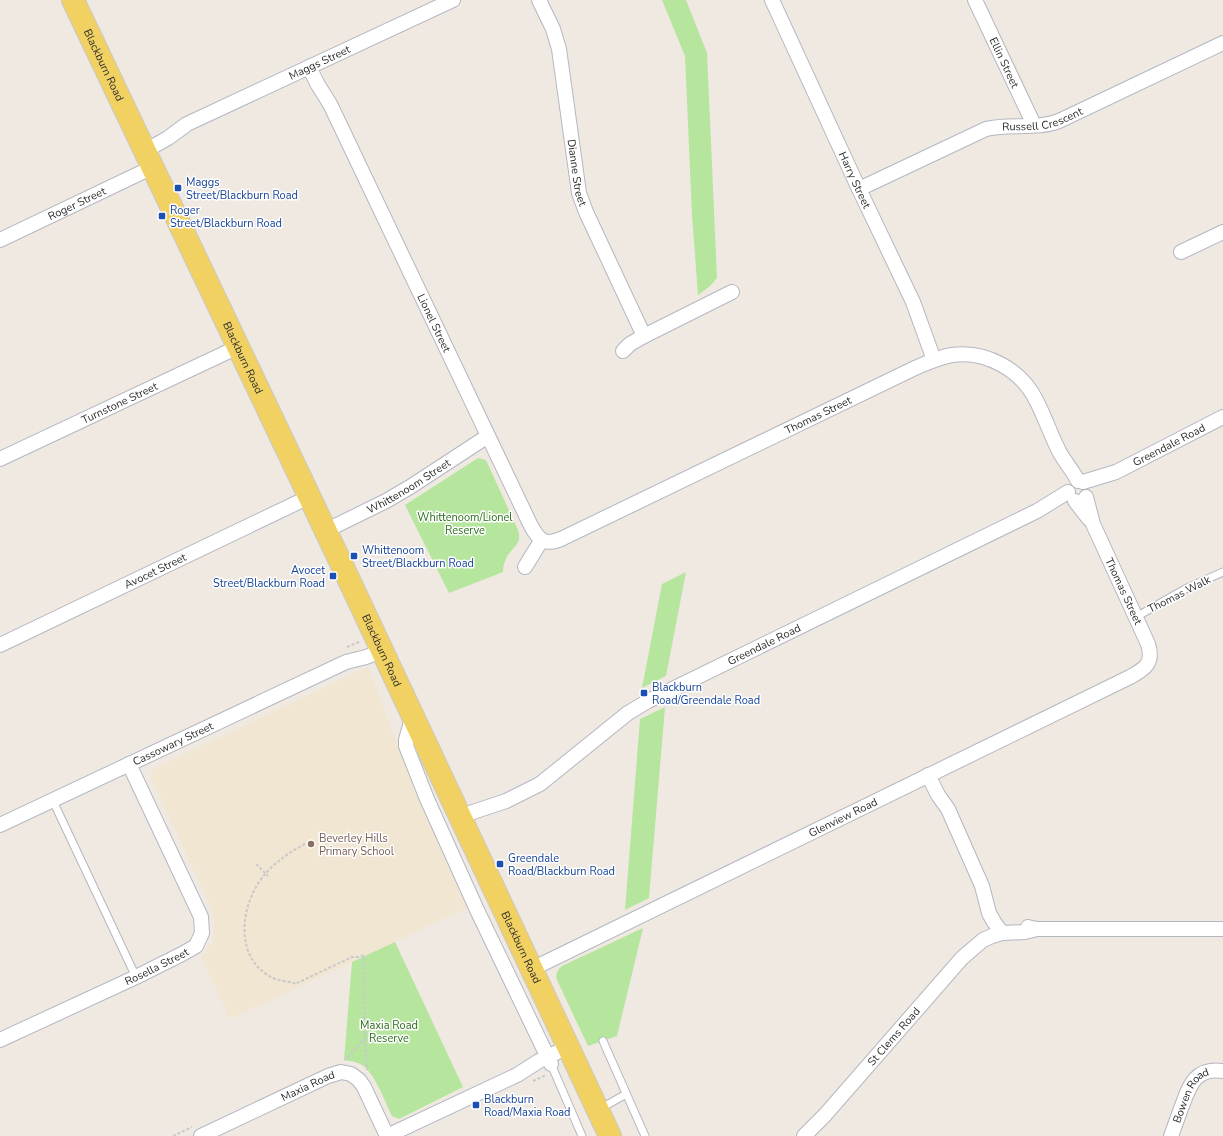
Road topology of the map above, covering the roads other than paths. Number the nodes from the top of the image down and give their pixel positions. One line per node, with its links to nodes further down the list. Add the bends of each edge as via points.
1 (73, 0): 9 (main road, Blackburn Road)
2 (452, 0): 7 (street, Maggs Street)
3 (539, 0): 15 (street, Dianne Street, via 553,29 559,49 580,197)
4 (772, 0): 10 (street, Harry Street)
5 (975, 0): 8 (street, Ellin Street)
6 (1223, 43): 8 (street, Russell Crescent, via 1058,121 1047,125)
7 (312, 66): 9 (street, Maggs Street, via 187,124); 20 (street, Lionel Street, via 318,85 330,104)
8 (1034, 125): 10 (street, Russell Crescent, via 986,129)
9 (146, 153): 12 (street, Roger Street); 16 (main road, Blackburn Road)
10 (859, 189): 18 (street, Harry Street, via 913,302)
11 (1223, 232): 13 (street)
12 (0, 240)
13 (1182, 252)
14 (732, 292): 15 (street)
15 (644, 336): 17 (street)
16 (238, 347): 21 (street, Turnstone Street); 23 (main road, Blackburn Road)
17 (623, 350)
18 (934, 360): 22 (street, Thomas Street, via 954,354 966,354 990,359 1017,375 1036,399); 25 (street, Thomas Street, via 561,540 550,543)
19 (1223, 417): 22 (street, Greendale Road)
20 (488, 436): 24 (street, Whittenoom Street, via 386,501); 25 (street, Lionel Street, via 531,526)
21 (0, 459)
22 (1077, 491): 28 (street, Thomas Street); 37 (street, Greendale Road, via 662,694 628,713 540,784 476,820)
23 (309, 497): 24 (main road, Blackburn Road); 29 (street, Avocet Street)
24 (325, 530): 30 (main road, Blackburn Road)
25 (542, 540): 26 (street)
26 (525, 567)
27 (1223, 572): 28 (lane, Thomas Walk)
28 (1136, 617): 32 (street, Thomas Street, via 1150,649)
29 (0, 644)
30 (374, 646): 31 (street, Cassowary Street); 31 (street, Cassowary Street, via 366,657); 33 (main road, Blackburn Road)
31 (346, 655): 34 (street, Cassowary Street)
32 (1150, 659): 35 (street, Glenview Road, via 1139,672)
33 (413, 715): 37 (main road, Blackburn Road); 46 (street, via 406,746 477,910)
34 (129, 764): 36 (street, Cassowary Street); 42 (street, Rosella Street, via 201,917 202,933 196,946)
35 (932, 773): 39 (street, via 945,793 948,809 982,886 995,906 1002,923); 41 (street, Glenview Road)
36 (53, 801): 38 (street, Cassowary Street); 42 (lane)
37 (463, 821): 41 (main road, Blackburn Road)
38 (0, 825)
39 (1000, 929): 40 (street, St Clems Road, via 1025,932 1037,929); 50 (street, St Clems Road, via 962,958)
40 (1223, 929)
41 (532, 969): 45 (main road, Blackburn Road)
42 (136, 977): 43 (street, Rosella Street)
43 (0, 1040)
44 (603, 1041): 48 (lane)
45 (570, 1051): 46 (street, Maxia Road); 49 (main road, Blackburn Road)
46 (551, 1064): 52 (street, Maxia Road, via 522,1080); 53 (lane)
47 (1223, 1071): 58 (street, Bowen Road, via 1210,1071 1194,1079 1187,1091)
48 (626, 1094): 49 (lane); 55 (lane)
49 (598, 1110): 54 (main road, Blackburn Road)
50 (825, 1115): 56 (street, St Clems Road); 57 (street, St Clems Road)
51 (200, 1136): 52 (street, Maxia Road, via 341,1072 351,1074 362,1083)
52 (387, 1136)
53 (582, 1136)
54 (610, 1136)
55 (645, 1136)
56 (804, 1136)
57 (813, 1136)
58 (1171, 1136)

